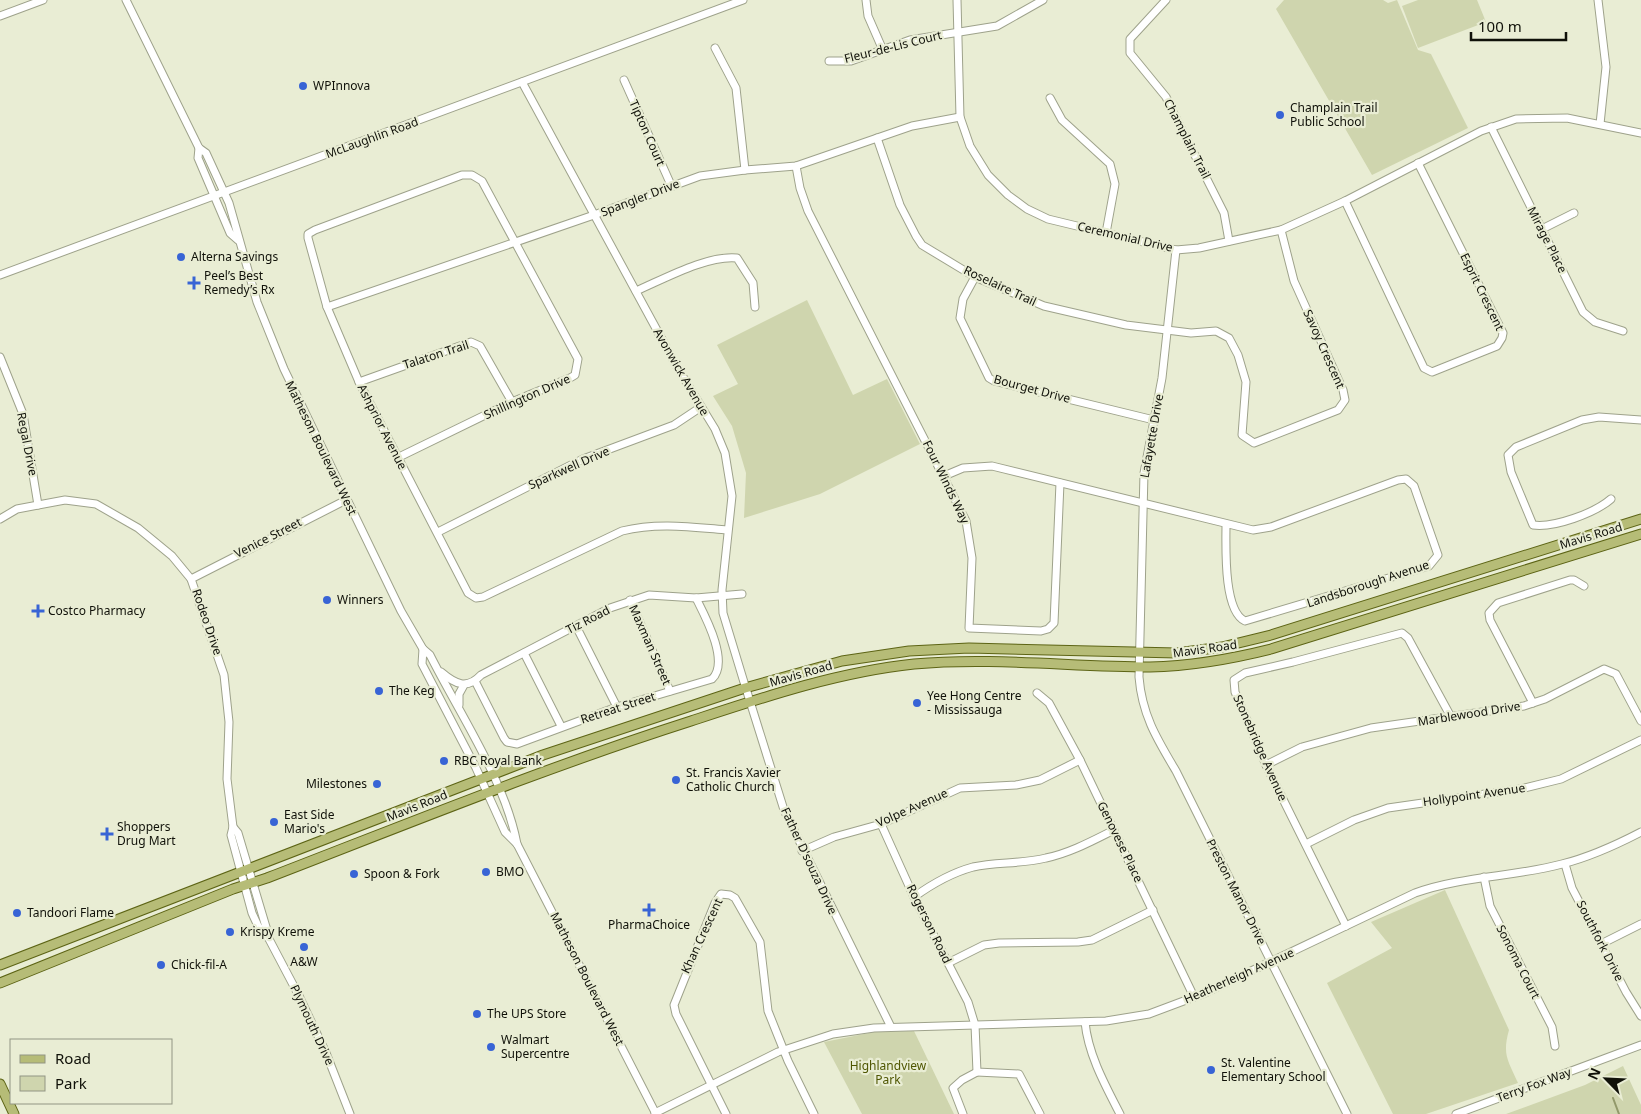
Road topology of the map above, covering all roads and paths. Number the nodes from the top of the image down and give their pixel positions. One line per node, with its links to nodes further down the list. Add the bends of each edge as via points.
1 (43, 0): 9 (street)
2 (126, 0): 22 (street, Matheson Boulevard West)
3 (743, 0): 15 (street, McLaughlin Road)
4 (866, 0): 12 (street, via 868,16)
5 (957, 0): 10 (street, Ceremonial Drive)
6 (1043, 0): 10 (street, via 997,26)
7 (1166, 0): 37 (street, Champlain Trail, via 1130,38 1130,53 1166,98 1224,213)
8 (1598, 0): 18 (street, via 1606,67)
9 (0, 16)
10 (958, 31): 12 (street, Fleur-de-Lis Court); 17 (street, Ceremonial Drive)
11 (715, 48): 25 (street, via 736,88)
12 (882, 48): 13 (street, Fleur-de-Lis Court, via 851,60)
13 (829, 61)
14 (624, 80): 26 (street, Tipton Court)
15 (522, 82): 27 (street, McLaughlin Road); 31 (street, Avonwick Avenue)
16 (1050, 98): 34 (street, via 1062,120 1110,164 1115,184)
17 (960, 117): 21 (street, Spangler Drive, via 912,126); 34 (street, Ceremonial Drive, via 979,162 1008,195 1048,219)
18 (1600, 124): 19 (street, Ceremonial Drive, via 1568,118 1539,118); 20 (street, Ceremonial Drive)
19 (1491, 127): 23 (street, Ceremonial Drive); 32 (street, Mirage Place)
20 (1641, 133)
21 (877, 138): 24 (street, Spangler Drive); 40 (street, Roselaire Trail, via 900,205 922,245)
22 (199, 148): 27 (street, Matheson Boulevard West, via 206,153); 28 (street, Matheson Boulevard West, via 198,158)
23 (1418, 163): 29 (street, Ceremonial Drive); 29 (street, Esprit Crescent, via 1503,333 1497,346 1432,372 1424,368)
24 (796, 166): 25 (street, Spangler Drive); 53 (street, Four Winds Way, via 808,211)
25 (745, 170): 26 (street, Spangler Drive, via 700,176)
26 (671, 185): 31 (street, Spangler Drive)
27 (225, 193): 28 (street, McLaughlin Road); 35 (street, Matheson Boulevard West, via 238,229)
28 (215, 196): 35 (street, Matheson Boulevard West, via 230,233); 39 (street, McLaughlin Road)
29 (1345, 201): 33 (street, Ceremonial Drive)
30 (1574, 213): 32 (street)
31 (594, 215): 36 (street, Spangler Drive); 41 (street, Avonwick Avenue)
32 (1542, 229): 45 (street, Mirage Place, via 1583,312 1594,322)
33 (1281, 230): 37 (street, Ceremonial Drive); 44 (street, Savoy Crescent, via 1294,281 1343,390 1345,400 1338,410 1254,444 1242,435 1246,382 1229,338 1216,331 1191,333)
34 (1106, 233): 38 (street, Ceremonial Drive)
35 (238, 240): 56 (street, Matheson Boulevard West, via 257,302 284,369)
36 (515, 241): 42 (street, Spangler Drive); 42 (street, Ashprior Avenue, via 482,181 472,175 462,175 308,234); 48 (street, Shillington Drive, via 578,363 575,375 570,378)
37 (1229, 241): 38 (street, Ceremonial Drive)
38 (1176, 250): 44 (street, Lafayette Drive)
39 (0, 276)
40 (975, 277): 44 (street, Roselaire Trail, via 1044,306 1126,325); 50 (street, Bourget Drive, via 963,299 960,318 989,378)
41 (636, 291): 43 (street, via 707,262 737,258 753,283); 49 (street, Avonwick Avenue)
42 (327, 307): 47 (street, Ashprior Avenue)
43 (755, 307)
44 (1167, 330): 50 (street, Lafayette Drive)
45 (1622, 331)
46 (0, 357): 58 (street, Regal Drive, via 23,414)
47 (359, 382): 48 (street, Talaton Trail, via 471,342 480,346); 52 (street, Ashprior Avenue)
48 (512, 402): 52 (street, Shillington Drive)
49 (701, 407): 62 (street, Avonwick Avenue, via 721,445 729,472 732,496); 63 (street, Sparkwell Drive, via 667,428 583,459)
50 (1154, 420): 57 (street, Lafayette Drive, via 1144,473)
51 (1641, 420): 55 (street, via 1599,417 1582,420 1516,447 1508,455 1511,472 1533,525 1542,526 1590,513)
52 (398, 458): 63 (street, Ashprior Avenue)
53 (944, 476): 54 (street, Landsborough Avenue, via 963,468 982,466); 54 (street, Four Winds Way, via 970,533 969,628 1041,631 1054,623)
54 (1060, 483): 57 (street, Landsborough Avenue)
55 (1611, 499)
56 (346, 500): 65 (street, Venice Street); 72 (street, Matheson Boulevard West)
57 (1143, 504): 61 (street, Landsborough Avenue); 74 (street, Lafayette Drive)
58 (38, 505): 59 (street, Rodeo Drive, via 17,509); 65 (street, Rodeo Drive, via 65,500 96,504 138,528 172,556)
59 (0, 519)
60 (1641, 519): 74 (main road, Mavis Road, via 1271,635 1222,647 1177,653)
61 (1226, 524): 61 (street, Landsborough Avenue, via 1227,582 1238,615 1245,621 1429,566 1438,555 1414,486 1406,479 1265,528 1244,529)
62 (727, 530): 63 (street, Ashprior Avenue, via 665,525 622,531 476,598 468,593); 68 (street, Avonwick Avenue)
63 (438, 532)
64 (1641, 534): 75 (main road, Mavis Road, via 1272,649 1223,661)
65 (192, 579): 97 (street, Rodeo Drive, via 224,675 229,722 227,778)
66 (1584, 586): 83 (street, via 1570,580 1498,603 1489,613)
67 (742, 594): 68 (street, Tiz Road)
68 (723, 596): 69 (street, Tiz Road); 79 (street, Avonwick Avenue, via 724,612)
69 (696, 598): 70 (street, Tiz Road, via 649,595); 80 (street, Retreat Street, via 708,622 720,663 712,679)
70 (630, 600): 71 (street, Tiz Road); 80 (street, Maxman Street)
71 (576, 626): 73 (street, Tiz Road); 84 (street)
72 (423, 649): 76 (street, Matheson Boulevard West); 93 (street, Matheson Boulevard West, via 422,664)
73 (524, 653): 77 (street, Tiz Road); 88 (street)
74 (1140, 653): 75 (street, Preston Manor Drive); 79 (main road, Mavis Road, via 969,648 909,651 842,661)
75 (1139, 667): 82 (main road, Mavis Road, via 965,662 914,664 846,675); 117 (street, Preston Manor Drive, via 1140,692 1146,716)
76 (437, 669): 78 (street, via 452,682); 85 (street, Matheson Boulevard West)
77 (475, 681): 78 (street, Tiz Road); 88 (street, Retreat Street, via 507,742 517,744)
78 (464, 685): 85 (street, via 458,694)
79 (745, 688): 82 (street, Father D'souza Drive); 92 (main road, Mavis Road)
80 (670, 691): 84 (street, Retreat Street)
81 (1037, 693): 90 (street, Genovese Place, via 1049,703)
82 (750, 702): 94 (main road, Mavis Road, via 604,749); 102 (street, Father D'souza Drive, via 784,810)
83 (1533, 703): 86 (street, Marblewood Drive, via 1509,710); 87 (street, Marblewood Drive, via 1607,669 1616,674)
84 (617, 707): 88 (street, Retreat Street)
85 (459, 708): 92 (street, Matheson Boulevard West)
86 (1451, 717): 91 (street, Marblewood Drive, via 1355,732 1302,747); 91 (street, Stonebridge Avenue, via 1408,638 1398,632 1237,677 1233,686)
87 (1641, 721)
88 (561, 726)
89 (1641, 740): 101 (street, Hollypoint Avenue, via 1561,779 1520,789 1388,808 1354,820)
90 (1080, 760): 96 (street, Volpe Avenue, via 1040,780 1016,785 960,788); 98 (street, Genovese Place)
91 (1266, 764): 101 (street, Stonebridge Avenue)
92 (492, 775): 93 (main road, Mavis Road); 94 (street, Matheson Boulevard West)
93 (481, 780): 95 (street, Matheson Boulevard West); 104 (main road, Mavis Road)
94 (498, 789): 95 (main road, Mavis Road); 100 (street, Matheson Boulevard West, via 513,822)
95 (486, 793): 100 (street, Matheson Boulevard West, via 505,832); 107 (main road, Mavis Road)
96 (881, 824): 102 (street, Volpe Avenue, via 834,837); 109 (street, Rogerson Road)
97 (233, 827): 104 (street, Rodeo Drive); 105 (street, Rodeo Drive, via 231,835)
98 (1114, 830): 109 (street, via 1048,858 974,867 936,881); 110 (street, Genovese Place)
99 (1641, 832): 103 (street, Heatherleigh Avenue, via 1612,847)
100 (517, 844): 132 (street, Matheson Boulevard West)
101 (1306, 844): 113 (street, Stonebridge Avenue)
102 (802, 851): 125 (street, Father D'souza Drive)
103 (1564, 864): 106 (street, Heatherleigh Avenue); 116 (street, Southfork Drive, via 1572,888)
104 (250, 868): 105 (main road, Mavis Road); 107 (street, Rodeo Drive)
105 (240, 872): 108 (street, Plymouth Drive); 112 (main road, Mavis Road)
106 (1484, 877): 113 (street, Heatherleigh Avenue, via 1420,891); 127 (street, Sonoma Court, via 1490,906 1552,1028)
107 (254, 882): 108 (main road, Mavis Road); 114 (street, Plymouth Drive)
108 (244, 885): 114 (street, Plymouth Drive, via 258,926); 115 (main road, Mavis Road)
109 (914, 896): 118 (street, Rogerson Road)
110 (1153, 910): 118 (street, via 1092,940 984,945); 121 (street, Genovese Place)
111 (1641, 924): 116 (street)
112 (100, 926): 115 (main road); 119 (main road, Mavis Road)
113 (1346, 926): 117 (street, Heatherleigh Avenue)
114 (270, 939): 134 (street, Plymouth Drive, via 322,1046)
115 (105, 941): 120 (main road, Mavis Road)
116 (1601, 944): 122 (street, Southfork Drive)
117 (1271, 962): 121 (street, Heatherleigh Avenue); 140 (street, Preston Manor Drive)
118 (948, 963): 124 (street, Rogerson Road, via 968,1002)
119 (0, 965)
120 (0, 983)
121 (1194, 997): 123 (street, Heatherleigh Avenue, via 1149,1014)
122 (1641, 1016)
123 (1085, 1022): 124 (street, Heatherleigh Avenue); 139 (street, via 1087,1040)
124 (975, 1025): 125 (street, Heatherleigh Avenue); 129 (street, Rogerson Road)
125 (891, 1027): 128 (street, Heatherleigh Avenue, via 833,1034)
126 (1641, 1045): 141 (street, Terry Fox Way)
127 (1555, 1046)
128 (783, 1051): 131 (street, Heatherleigh Avenue); 131 (street, Khan Crescent, via 767,1005 760,942 735,898 721,894 714,903 674,1005); 136 (street)
129 (977, 1072): 137 (street, via 953,1088); 138 (street, via 1019,1074)
130 (0, 1084): 133 (main road)
131 (712, 1085): 132 (street, Heatherleigh Avenue); 135 (street)
132 (656, 1113)
133 (14, 1114)
134 (350, 1114)
135 (726, 1114)
136 (814, 1114)
137 (963, 1114)
138 (1040, 1114)
139 (1120, 1114)
140 (1346, 1114)
141 (1456, 1114)

